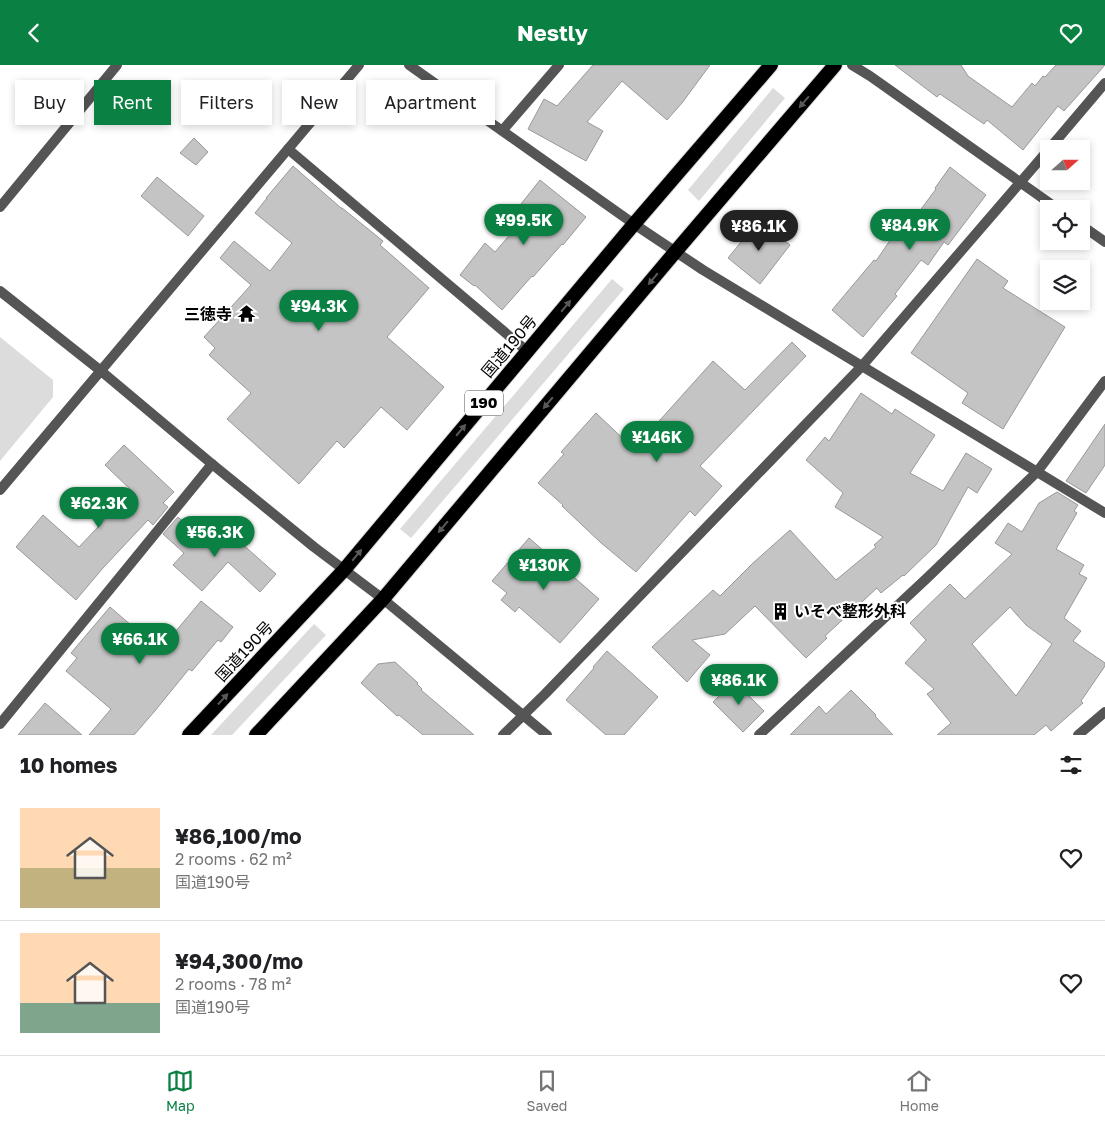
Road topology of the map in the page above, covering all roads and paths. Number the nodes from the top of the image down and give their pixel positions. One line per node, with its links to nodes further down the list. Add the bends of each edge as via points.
1 (117, 65): 15 (street)
2 (359, 65): 11 (street)
3 (409, 65): 9 (street)
4 (559, 65): 9 (street)
5 (771, 65): 16 (highway, 国道190号 / 190)
6 (835, 65): 19 (highway, one-way to 19)
7 (852, 65): 13 (street)
8 (1105, 83): 10 (street)
9 (502, 131): 16 (street)
10 (1057, 140)
11 (288, 149): 21 (street); 23 (street)
12 (1040, 160): 13 (street)
13 (1021, 182): 14 (street); 22 (street)
14 (1046, 200)
15 (0, 207)
16 (634, 224): 19 (street); 21 (highway, 国道190号 / 190, one-way to 16)
17 (1090, 231): 18 (street)
18 (1105, 242)
19 (676, 251): 22 (street); 30 (highway, one-way to 30)
20 (0, 291): 23 (street)
21 (527, 351): 29 (highway, 国道190号 / 190, one-way to 21)
22 (862, 366): 26 (street); 32 (street)
23 (101, 371): 25 (street); 27 (street)
24 (1105, 381): 26 (street)
25 (212, 464): 29 (street); 33 (street)
26 (1037, 472): 28 (street); 38 (street)
27 (0, 490)
28 (1105, 513)
29 (344, 570): 30 (street); 34 (highway, 国道190号 / 190, one-way to 29)
30 (383, 599): 32 (street); 35 (highway)
31 (1105, 712): 39 (street)
32 (523, 716): 36 (street); 37 (street)
33 (0, 724)
34 (189, 735)
35 (256, 735)
36 (503, 735)
37 (547, 735)
38 (758, 735)
39 (1078, 735)

